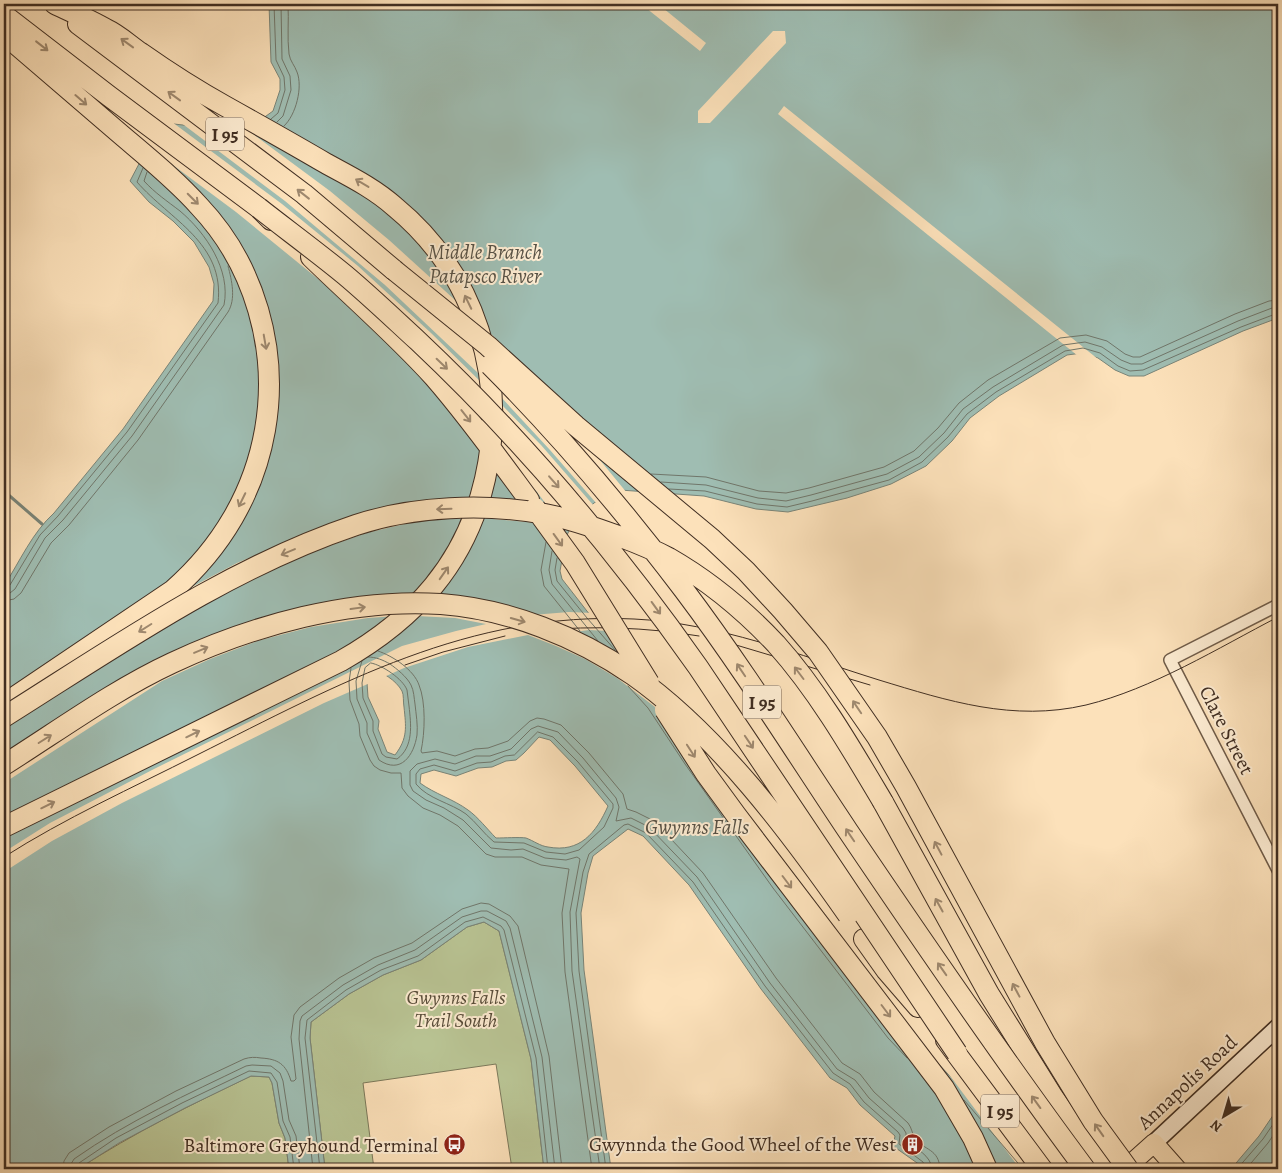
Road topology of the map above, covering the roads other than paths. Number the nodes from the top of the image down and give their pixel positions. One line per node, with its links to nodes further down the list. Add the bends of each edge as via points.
1 (52, 4): 6 (highway, I 95, one-way to 1, via 277,173)
2 (55, 4): 11 (highway, one-way to 2, bridge, via 341,661 397,624 432,588 462,545 483,491 492,436 489,367 475,317 451,270 420,229 367,186 201,92 108,30)
3 (4, 15): 5 (highway, I 95, one-way to 5)
4 (4, 34): 8 (highway, one-way to 8, via 170,177 212,220 250,286 263,329 269,378 266,423 256,464 242,501 212,548 165,596)
5 (259, 208): 14 (highway, I 95, one-way to 14, bridge, via 345,275 430,352 587,520 698,667); 16 (highway, one-way to 16, bridge, via 400,341 479,432 575,563 706,774 944,1088)
6 (394, 270): 18 (highway, I 95, one-way to 6, bridge, via 926,946 683,589 561,440); 20 (highway, one-way to 6, bridge, via 1044,1043 877,737 818,652 746,571 712,539 576,426 488,346)
7 (1278, 605): 12 (street, Clare Street, via 1170,660)
8 (4, 704)
9 (4, 717): 19 (highway, one-way to 9, bridge, via 1032,1064 968,958 866,772 802,676 775,644 727,598 687,569 650,549 575,522 515,510 438,509 379,519 306,545 230,580 155,622)
10 (4, 765): 14 (highway, one-way to 14, bridge, via 169,664 222,641 278,624 346,610 414,603 470,608 522,621 569,638 612,661 660,696 702,735 770,811 820,875 886,970)
11 (4, 827)
12 (1278, 870)
13 (1278, 1026): 15 (main road, Annapolis Road)
14 (958, 1053): 17 (highway, I 95)
15 (1154, 1142): 20 (main road, Annapolis Road); 21 (main road)
16 (987, 1169)
17 (1042, 1169)
18 (1085, 1169)
19 (1103, 1169)
20 (1126, 1169)
21 (1177, 1169)

